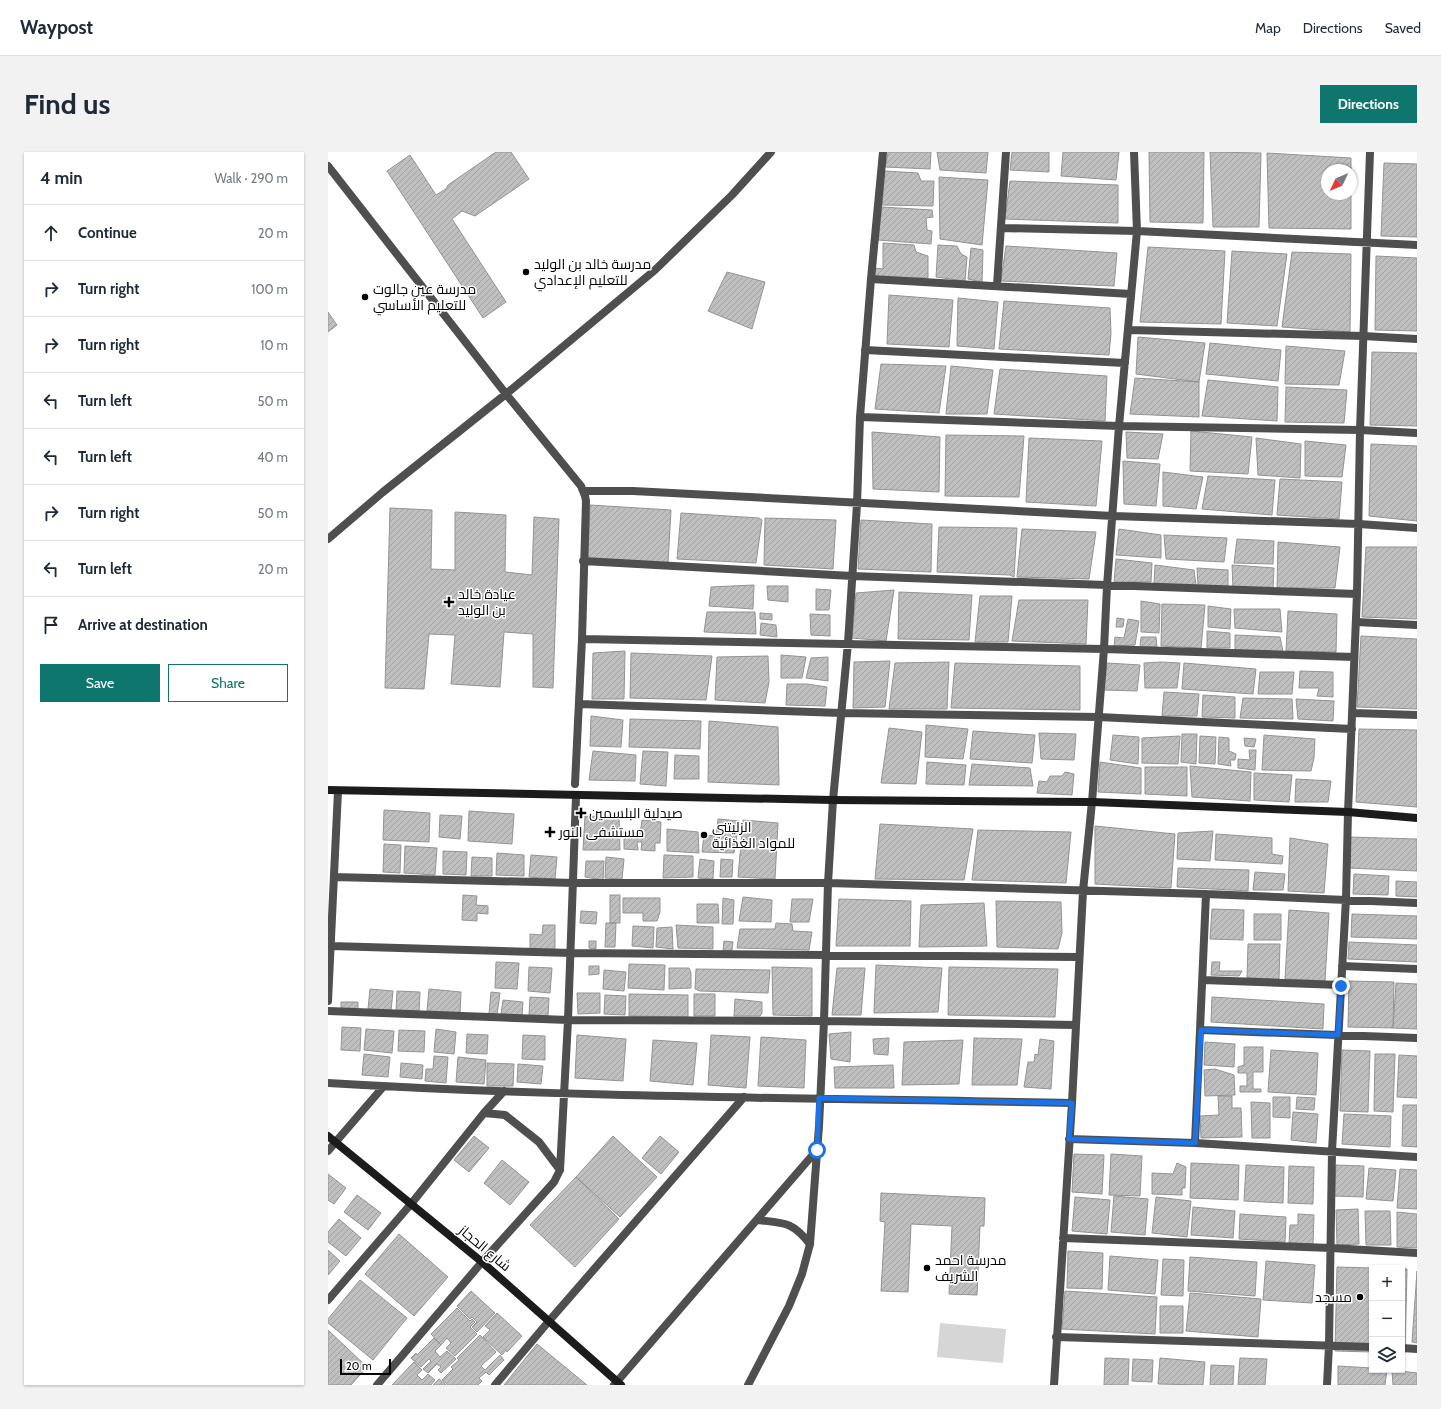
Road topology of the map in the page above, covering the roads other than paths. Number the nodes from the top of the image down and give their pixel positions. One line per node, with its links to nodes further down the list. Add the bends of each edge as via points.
1 (771, 152): 19 (street, via 732,195 655,270)
2 (883, 152): 11 (street)
3 (1006, 152): 7 (street)
4 (1134, 152): 8 (street)
5 (1370, 152): 9 (street)
6 (328, 166): 19 (street)
7 (1000, 228): 8 (street); 12 (street)
8 (1137, 231): 9 (street); 13 (street)
9 (1366, 243): 10 (street); 15 (street)
10 (1417, 246)
11 (870, 279): 12 (street); 17 (street)
12 (997, 285): 13 (street)
13 (1131, 294): 14 (street)
14 (1129, 330): 15 (street); 18 (street)
15 (1363, 336): 16 (street); 22 (street)
16 (1417, 339)
17 (865, 350): 18 (street); 20 (street)
18 (1125, 363): 21 (street)
19 (506, 394): 24 (street); 29 (street)
20 (860, 417): 21 (street); 25 (street)
21 (1119, 426): 22 (street); 26 (street)
22 (1360, 430): 23 (street); 27 (street)
23 (1417, 433)
24 (584, 491): 25 (street, via 633,491); 30 (street, via 586,501)
25 (857, 504): 26 (street); 31 (street)
26 (1113, 516): 27 (street); 32 (street)
27 (1359, 524): 28 (street); 33 (street)
28 (1417, 528)
29 (328, 539)
30 (583, 561): 31 (street); 36 (street)
31 (852, 576): 32 (street); 37 (street)
32 (1108, 586): 33 (street); 38 (street)
33 (1357, 594): 34 (street)
34 (1356, 622): 35 (street); 39 (street)
35 (1417, 625)
36 (582, 639): 37 (street); 40 (street)
37 (848, 643): 38 (street); 41 (street)
38 (1104, 649): 39 (street); 44 (street)
39 (1354, 657): 42 (street)
40 (579, 704): 41 (street); 46 (street)
41 (841, 713): 44 (street); 50 (street)
42 (1353, 713): 43 (street); 45 (street)
43 (1417, 715)
44 (1098, 717): 45 (street); 51 (street)
45 (1352, 729): 52 (street)
46 (575, 784)
47 (328, 790): 48 (street)
48 (338, 791): 49 (street); 54 (street)
49 (576, 796): 50 (street); 55 (street)
50 (833, 800): 51 (street); 56 (street)
51 (1092, 802): 52 (street); 57 (street)
52 (1348, 812): 53 (street); 59 (street)
53 (1417, 818)
54 (334, 876): 55 (street); 61 (street)
55 (574, 883): 56 (street); 62 (street)
56 (828, 883): 57 (street); 63 (street)
57 (1083, 891): 58 (street); 64 (street)
58 (1206, 894): 59 (street); 67 (street)
59 (1346, 900): 60 (street); 65 (street)
60 (1417, 903)
61 (331, 946): 62 (street); 69 (street)
62 (571, 953): 63 (street); 71 (street)
63 (826, 954): 64 (street); 72 (street)
64 (1079, 958): 73 (street)
65 (1342, 966): 66 (street); 68 (street)
66 (1417, 969)
67 (1203, 980): 68 (street); 74 (street)
68 (1341, 986): 75 (street)
69 (328, 1001)
70 (328, 1011): 71 (street)
71 (568, 1020): 72 (street); 80 (street)
72 (824, 1021): 73 (street); 82 (street)
73 (1075, 1025): 83 (street)
74 (1201, 1030): 75 (street); 88 (street)
75 (1338, 1035): 76 (street); 91 (street)
76 (1417, 1038)
77 (328, 1083): 78 (street)
78 (383, 1087): 79 (street); 87 (street)
79 (504, 1091): 80 (street); 84 (street)
80 (565, 1093): 81 (street); 93 (street)
81 (744, 1097): 82 (street); 102 (street)
82 (819, 1098): 83 (street); 89 (street)
83 (1072, 1103): 86 (street)
84 (484, 1113): 93 (street, via 505,1115 539,1142); 94 (street)
85 (328, 1136): 87 (street, شارع الحجاز)
86 (1069, 1139): 88 (street); 96 (street)
87 (336, 1142): 90 (street); 94 (street, شارع الحجاز)
88 (1195, 1143): 91 (street)
89 (817, 1150): 95 (street); 97 (street)
90 (328, 1151)
91 (1332, 1151): 92 (street); 98 (street)
92 (1417, 1156)
93 (560, 1170): 100 (street, via 554,1182)
94 (411, 1204): 100 (street, شارع الحجاز); 101 (street)
95 (757, 1220): 97 (street, via 795,1227); 108 (street)
96 (1063, 1238): 98 (street); 103 (street)
97 (810, 1244): 111 (street, via 802,1274 789,1306)
98 (1331, 1248): 99 (street); 104 (street)
99 (1417, 1253)
100 (482, 1262): 102 (street, شارع الحجاز); 109 (street)
101 (328, 1300)
102 (549, 1321): 108 (street, شارع الحجاز); 110 (street)
103 (1056, 1337): 104 (street); 112 (street)
104 (1329, 1345): 105 (street); 113 (street)
105 (1369, 1347)
106 (1405, 1348): 107 (street)
107 (1417, 1349)
108 (617, 1384)
109 (377, 1385)
110 (495, 1385)
111 (748, 1385)
112 (1054, 1385)
113 (1327, 1385)

